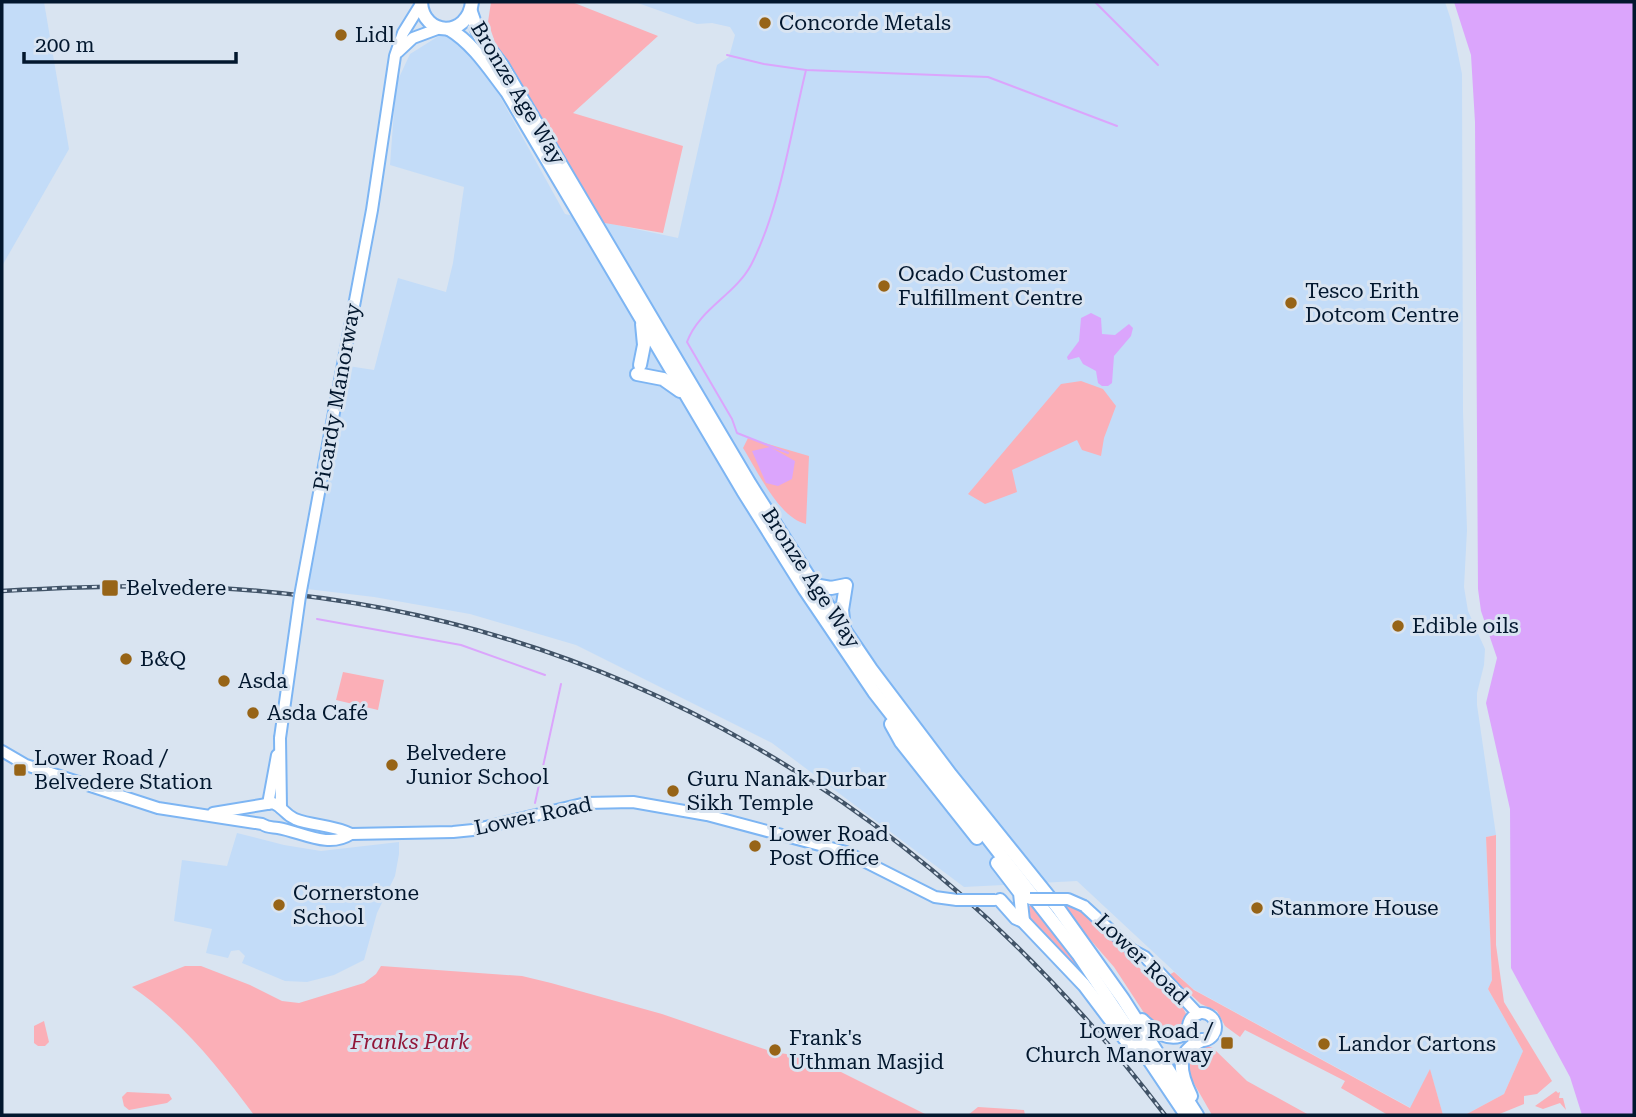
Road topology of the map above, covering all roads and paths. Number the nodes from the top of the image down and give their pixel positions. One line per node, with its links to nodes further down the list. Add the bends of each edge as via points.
1 (421, 3): 3 (main road, Bronze Age Way, via 425,18); 4 (main road, Picardy Manorway)
2 (471, 7): 3 (main road, via 463,23); 7 (main road, Bronze Age Way, via 479,35 502,65)
3 (445, 28): 4 (main road, via 413,38); 5 (main road, Bronze Age Way, via 470,45 507,92)
4 (396, 56): 10 (main road, Picardy Manorway, bridge, via 300,596)
5 (642, 322): 6 (main road, Bronze Age Way); 6 (main road, via 639,369)
6 (686, 395): 9 (main road, Bronze Age Way, via 805,590)
7 (814, 585): 8 (main road, Bronze Age Way); 8 (main road, via 846,585)
8 (845, 631): 22 (main road, Bronze Age Way)
9 (874, 692): 18 (main road, via 901,742); 26 (main road, Bronze Age Way, via 1049,914)
10 (280, 738): 12 (main road, Picardy Manorway); 13 (main road, Picardy Manorway)
11 (2, 751): 14 (main road, Lower Road, via 26,765 97,790)
12 (266, 805): 13 (main road, Lower Road, via 277,804); 14 (main road, Lower Road); 15 (main road, via 259,815)
13 (283, 811): 16 (main road, via 283,821); 17 (main road, Lower Road, via 303,822)
14 (198, 814): 15 (main road, Lower Road)
15 (262, 824): 16 (main road, Lower Road)
16 (276, 827): 17 (main road, Lower Road, via 329,840)
17 (351, 834): 20 (main road, Lower Road, bridge, via 453,832 586,803 633,802 706,815 846,852 935,897)
18 (1009, 879): 19 (main road); 20 (main road)
19 (1026, 899): 20 (main road, Lower Road); 21 (main road); 23 (main road, Lower Road, bridge, via 1060,898 1084,906 1145,957)
20 (997, 900): 21 (main road)
21 (1023, 921): 26 (main road, via 1071,970 1138,1057)
22 (1123, 999): 24 (main road, via 1152,1031 1175,1037); 28 (main road, Bronze Age Way)
23 (1198, 1014): 24 (main road, via 1190,1019); 25 (main road, via 1209,1015 1215,1024 1211,1037)
24 (1188, 1028): 25 (main road, via 1193,1037)
25 (1202, 1040): 28 (main road, via 1187,1050 1182,1067)
26 (1167, 1086): 27 (main road, Bronze Age Way)
27 (1186, 1115)
28 (1198, 1115)

